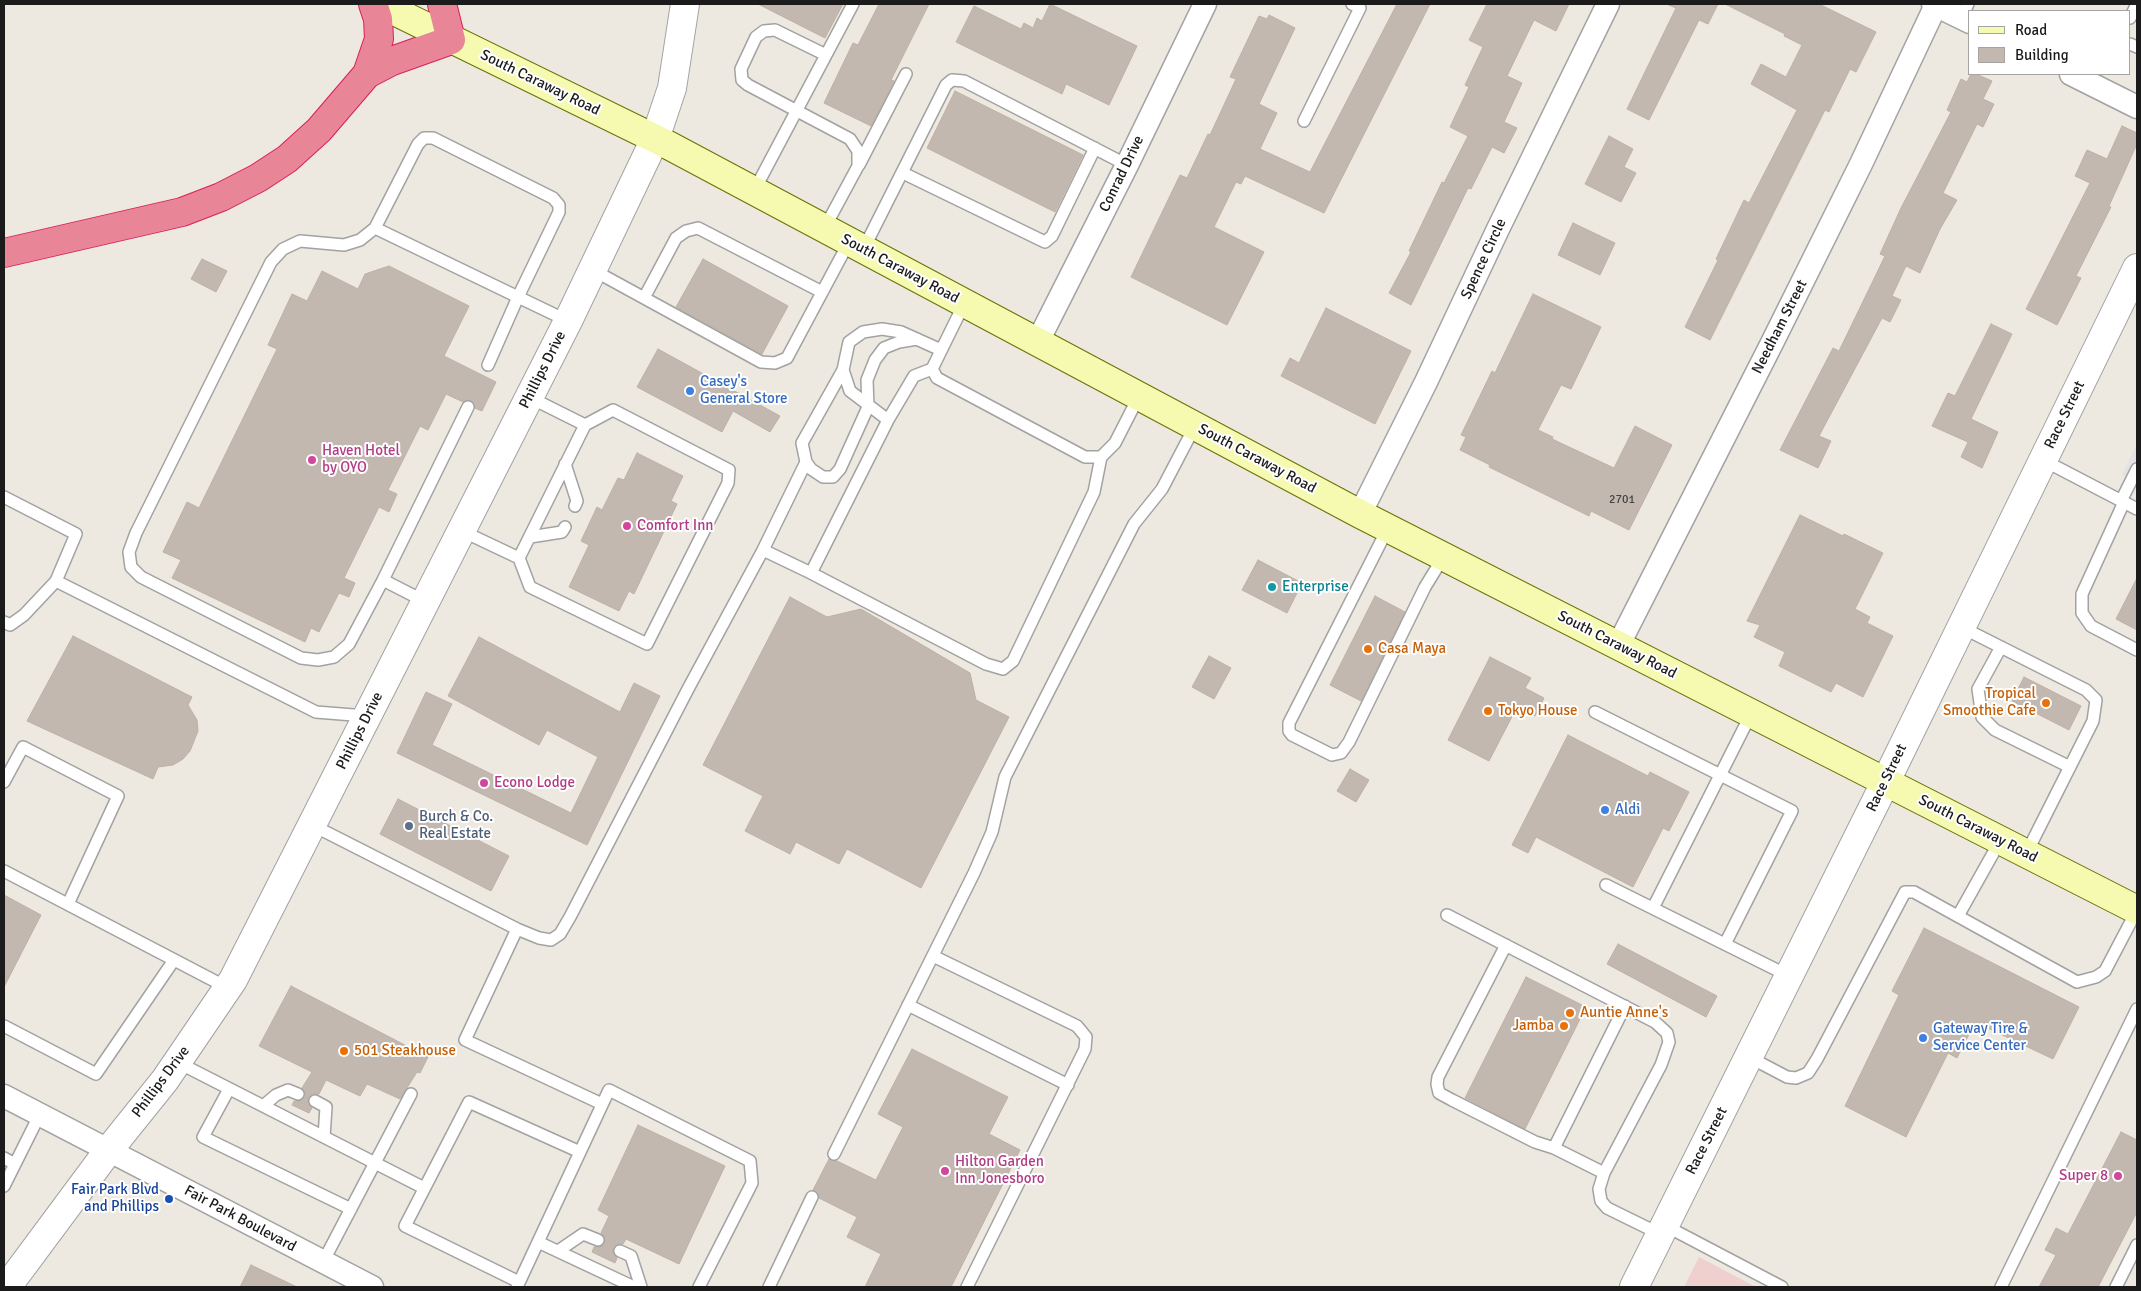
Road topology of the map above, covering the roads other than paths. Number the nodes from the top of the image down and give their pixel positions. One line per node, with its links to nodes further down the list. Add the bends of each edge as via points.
1 (373, 4): 15 (highway, via 379,39)
2 (380, 4): 13 (main road, South Caraway Road)
3 (442, 4): 13 (highway)
4 (685, 4): 22 (street, Phillips Drive, via 672,88)
5 (853, 4): 14 (lane)
6 (1205, 4): 24 (street, Conrad Drive)
7 (1608, 4): 61 (street, Spence Circle)
8 (2137, 4): 12 (lane)
9 (1358, 5): 21 (lane)
10 (1934, 5): 11 (street); 75 (street, Needham Street, via 1861,164)
11 (1966, 15)
12 (2131, 16)
13 (452, 40): 15 (highway, via 392,61); 22 (main road, South Caraway Road)
14 (826, 55): 20 (lane); 20 (lane, via 774,30 764,31 756,37 741,69 742,80)
15 (367, 74): 31 (highway, via 319,130 287,160 236,189 182,212)
16 (906, 74): 25 (lane)
17 (2076, 75): 18 (street)
18 (2098, 80): 19 (street)
19 (2137, 107)
20 (797, 111): 25 (lane, via 850,139 858,151); 27 (lane)
21 (1304, 121)
22 (655, 139): 27 (main road, South Caraway Road); 33 (street, Phillips Drive)
23 (1095, 148): 24 (lane); 26 (lane, via 957,79 946,85); 26 (lane, via 1056,229 1045,242)
24 (1127, 165): 40 (street, Conrad Drive)
25 (858, 166): 29 (lane)
26 (902, 173): 30 (lane)
27 (754, 191): 29 (main road, South Caraway Road)
28 (375, 228): 35 (lane); 35 (lane, via 418,144 424,138 434,138 553,198 559,205); 70 (lane, via 360,240 344,245 300,241 283,249 271,262 129,552 132,566 141,577 301,658 318,660 334,657 350,644)
29 (824, 229): 30 (main road, South Caraway Road)
30 (856, 246): 34 (lane); 37 (main road, South Caraway Road)
31 (4, 253)
32 (2137, 268): 53 (street, Race Street)
33 (593, 270): 36 (lane); 38 (street, Phillips Drive)
34 (822, 292): 36 (lane, via 698,228 676,238); 36 (lane, via 787,358 775,363 762,362)
35 (518, 297): 38 (lane); 42 (lane)
36 (644, 298)
37 (964, 304): 40 (main road, South Caraway Road); 41 (lane)
38 (568, 321): 45 (street, Phillips Drive)
39 (917, 339): 41 (lane); 44 (lane, via 882,329 863,332 850,342); 48 (lane, via 884,348 875,360 867,380)
40 (1037, 343): 46 (main road, South Caraway Road)
41 (941, 350): 43 (lane)
42 (488, 365)
43 (932, 369): 49 (lane, via 914,376); 52 (lane, via 937,378 1085,458)
44 (842, 370): 48 (lane, via 850,391); 54 (lane, via 802,443)
45 (530, 396): 50 (lane); 64 (street, Phillips Drive)
46 (1139, 396): 51 (main road, South Caraway Road); 52 (lane, via 1115,443)
47 (468, 407): 70 (lane)
48 (868, 407): 49 (lane); 54 (lane, via 840,469 833,477 824,477)
49 (888, 420): 69 (lane)
50 (585, 425): 55 (lane); 68 (lane, via 614,410 729,470 728,483 647,644 530,587)
51 (1195, 426): 61 (main road, South Caraway Road); 98 (lane, via 1162,488 1134,524 1005,777 992,832)
52 (1101, 457): 69 (lane, via 1094,492 1013,661 1003,669 986,664)
53 (2043, 460): 58 (lane); 74 (street, Race Street)
54 (806, 462): 66 (lane)
55 (565, 464): 59 (lane, via 577,501); 65 (lane)
56 (2137, 469): 58 (lane)
57 (4, 497): 71 (lane, via 76,534)
58 (2123, 502): 60 (lane); 77 (lane, via 2082,594 2082,613 2091,626)
59 (575, 506)
60 (2137, 509)
61 (1360, 514): 63 (main road, South Caraway Road)
62 (565, 527): 65 (lane, via 562,532)
63 (1388, 528): 67 (main road, South Caraway Road); 67 (lane, via 1289,723 1292,734 1332,755 1341,753 1349,742 1425,587)
64 (462, 530): 68 (lane); 72 (street, Phillips Drive)
65 (530, 537): 68 (lane)
66 (763, 550): 69 (lane); 95 (lane, via 560,934 550,940)
67 (1444, 556): 75 (main road, South Caraway Road)
68 (520, 558)
69 (811, 573)
70 (383, 580): 72 (lane)
71 (56, 581): 73 (lane, via 24,614 10,625); 80 (lane, via 316,712)
72 (426, 602): 80 (street, Phillips Drive)
73 (4, 622)
74 (1962, 627): 76 (lane); 84 (street, Race Street)
75 (1618, 646): 79 (main road, South Caraway Road)
76 (2001, 647): 81 (lane, via 1978,689 1982,717 1994,730); 81 (lane, via 2086,690 2096,700 2093,721)
77 (2137, 650)
78 (1595, 712): 82 (lane)
79 (1751, 714): 82 (lane); 84 (main road, South Caraway Road)
80 (368, 716): 85 (street, Phillips Drive)
81 (2070, 767): 87 (lane)
82 (1721, 775): 91 (lane); 96 (lane, via 1792,811)
83 (4, 782): 90 (lane, via 23,747 118,796)
84 (1885, 783): 86 (main road, South Caraway Road); 100 (street, Race Street)
85 (312, 825): 95 (lane); 101 (street, Phillips Drive)
86 (2000, 841): 87 (main road, South Caraway Road); 94 (lane)
87 (2026, 854): 92 (main road, South Caraway Road)
88 (4, 871): 90 (lane)
89 (1606, 885): 91 (lane)
90 (68, 904): 99 (lane)
91 (1653, 908): 96 (lane)
92 (2137, 910): 94 (lane, via 2105,971 2077,982)
93 (1447, 915): 97 (lane)
94 (1958, 916): 106 (lane, via 1914,892 1905,892 1808,1073 1796,1078 1787,1077)
95 (517, 929): 114 (lane, via 465,1040)
96 (1725, 944): 100 (lane)
97 (1506, 945): 103 (lane); 118 (lane, via 1438,1077 1439,1093 1535,1142)
98 (933, 956): 102 (lane); 108 (lane, via 1076,1026 1086,1037 1085,1050)
99 (174, 960): 101 (lane); 105 (lane, via 96,1074)
100 (1789, 976): 106 (street, Race Street)
101 (228, 988): 107 (street, Phillips Drive)
102 (908, 1005): 108 (lane); 121 (lane)
103 (1625, 1006): 118 (lane); 125 (lane, via 1655,1022 1667,1032 1670,1042)
104 (2137, 1009): 147 (lane)
105 (4, 1026)
106 (1749, 1057): 130 (street, Race Street)
107 (177, 1062): 109 (lane); 119 (street, Phillips Drive)
108 (1068, 1085): 144 (lane)
109 (229, 1089): 115 (lane); 129 (lane, via 203,1137)
110 (298, 1094): 115 (lane, via 288,1090)
111 (411, 1094): 123 (lane)
112 (4, 1096): 116 (street, Fair Park Boulevard)
113 (315, 1101): 117 (lane, via 326,1107)
114 (602, 1104): 120 (lane); 142 (lane, via 609,1090 750,1161 752,1183)
115 (264, 1106): 117 (lane)
116 (40, 1114): 119 (street, Fair Park Boulevard); 124 (lane)
117 (324, 1137): 123 (lane)
118 (1554, 1148): 125 (lane)
119 (108, 1151): 136 (street, Fair Park Boulevard); 138 (street, Phillips Drive)
120 (580, 1152): 127 (lane, via 469,1102); 132 (lane)
121 (834, 1154)
122 (4, 1158): 124 (lane)
123 (375, 1163): 127 (lane); 129 (lane)
124 (15, 1164): 126 (lane)
125 (1604, 1173): 130 (lane, via 1599,1189 1601,1201 1607,1208)
126 (4, 1186)
127 (424, 1188): 137 (lane, via 405,1226)
128 (812, 1197): 143 (lane)
129 (351, 1209): 136 (lane)
130 (1662, 1229): 145 (street, Race Street); 146 (lane)
131 (598, 1240): 134 (lane, via 583,1234)
132 (538, 1242): 134 (lane); 137 (lane)
133 (2137, 1245): 148 (lane)
134 (558, 1251): 140 (lane)
135 (620, 1251): 141 (lane, via 631,1256)
136 (323, 1262): 139 (street, Fair Park Boulevard)
137 (518, 1284)
138 (7, 1287)
139 (372, 1287)
140 (634, 1287)
141 (641, 1287)
142 (699, 1287)
143 (769, 1287)
144 (967, 1287)
145 (1634, 1287)
146 (1782, 1287)
147 (2001, 1287)
148 (2116, 1287)

